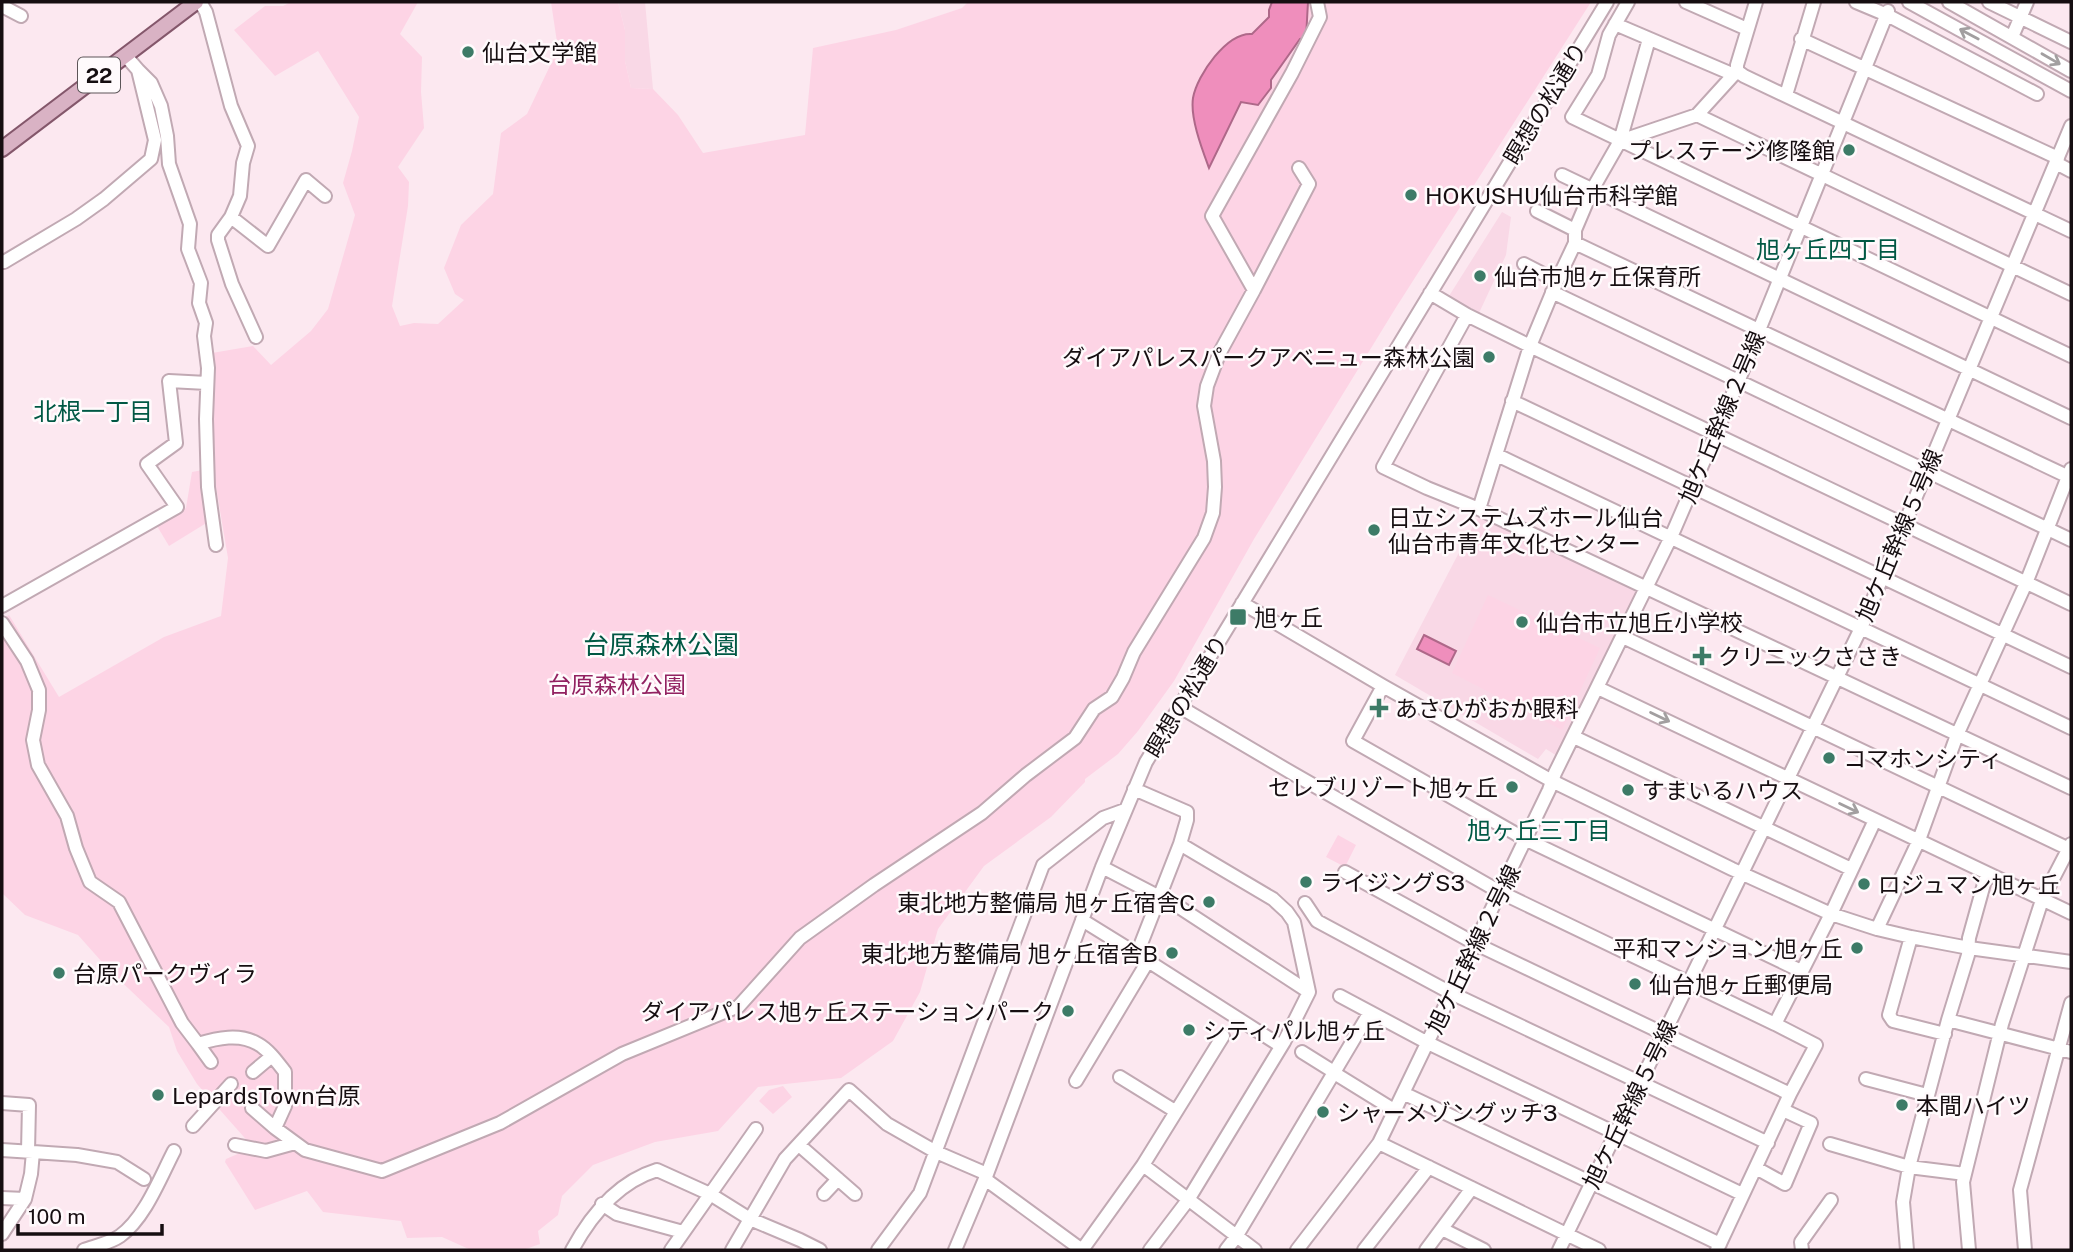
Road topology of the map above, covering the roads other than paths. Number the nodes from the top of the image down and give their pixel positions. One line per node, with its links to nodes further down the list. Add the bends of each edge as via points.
1 (198, 2): 24 (main road, 22); 47 (street, via 206,12 248,146 240,196)
2 (1317, 2): 56 (street, via 1320,18 1212,216)
3 (1607, 2): 57 (street, 瞑想の松通り)
4 (1628, 2): 17 (street)
5 (1686, 2): 18 (street)
6 (1756, 2): 18 (street)
7 (1814, 2): 21 (street)
8 (1856, 2): 14 (street)
9 (1909, 2): 23 (street, one-way to 9)
10 (1949, 2): 19 (street)
11 (1989, 2): 16 (street)
12 (2026, 2): 16 (street)
13 (2, 6): 15 (street)
14 (1887, 13): 25 (street, 旭ケ丘幹線２号線); 26 (street)
15 (21, 16)
16 (2020, 18): 19 (street); 22 (street)
17 (1615, 24): 20 (street); 36 (street, via 1598,75 1572,117)
18 (1747, 29): 29 (street)
19 (2012, 37): 28 (street, one-way to 28)
20 (1649, 38): 29 (street); 36 (street)
21 (1801, 39): 25 (street); 32 (street)
22 (2071, 42)
23 (1998, 49): 26 (street); 30 (street)
24 (125, 55): 27 (street); 37 (main road, 22)
25 (1864, 68): 34 (street, 旭ケ丘幹線２号線); 38 (street)
26 (1989, 68): 31 (street)
27 (138, 70): 51 (street, via 155,140 151,159 76,219); 67 (street, via 151,83 161,106 169,164 190,224 188,249 200,279 199,303 206,323)
28 (2071, 71)
29 (1734, 73): 32 (street); 33 (street)
30 (2071, 90)
31 (2037, 94)
32 (1786, 95): 34 (street)
33 (1697, 115): 36 (street); 42 (street)
34 (1844, 122): 42 (street, 旭ケ丘幹線２号線); 46 (street)
35 (2071, 126): 38 (street, 旭ケ丘幹線５号線)
36 (1620, 141): 43 (street); 48 (street)
37 (2, 149)
38 (2057, 161): 40 (street); 46 (street, 旭ケ丘幹線５号線)
39 (1299, 168): 56 (street, via 1309,184)
40 (2071, 171)
41 (1562, 175): 43 (street)
42 (1822, 176): 48 (street, 旭ケ丘幹線２号線); 53 (street)
43 (1592, 190): 50 (street); 54 (street)
44 (325, 196): 47 (street, via 306,180 268,246)
45 (1537, 211): 50 (street)
46 (2034, 213): 49 (street); 53 (street, 旭ケ丘幹線５号線)
47 (231, 218): 62 (street, via 218,240)
48 (1800, 228): 54 (street, 旭ケ丘幹線２号線); 60 (street)
49 (2071, 231)
50 (1575, 237): 55 (street); 61 (street)
51 (4, 261)
52 (1524, 264): 55 (street)
53 (2012, 267): 58 (street); 60 (street, 旭ケ丘幹線５号線)
54 (1779, 279): 61 (street, 旭ケ丘幹線２号線); 65 (street)
55 (1554, 286): 63 (street); 66 (street)
56 (1254, 290): 174 (street, via 1206,386 1204,406 1215,487 1206,539 1112,697 1094,709 1075,738 982,813 800,937 739,1006 622,1054 500,1123 382,1171 305,1150)
57 (1430, 293): 59 (street); 85 (street, 瞑想の松通り)
58 (2071, 294)
59 (1467, 315): 63 (street); 76 (street, via 1383,467)
60 (1990, 318): 64 (street); 65 (street, 旭ケ丘幹線５号線)
61 (1758, 331): 66 (street, 旭ケ丘幹線２号線); 70 (street)
62 (256, 337)
63 (1530, 346): 68 (street); 71 (street)
64 (2071, 356)
65 (1969, 368): 69 (street); 70 (street, 旭ケ丘幹線５号線)
66 (1738, 382): 71 (street, 旭ケ丘幹線２号線); 73 (street)
67 (207, 383): 81 (street, via 208,487); 87 (street, via 169,381 176,443 147,464 177,507)
68 (1512, 401): 72 (street); 75 (street)
69 (2071, 418)
70 (1947, 421): 73 (street, 旭ケ丘幹線５号線); 74 (street)
71 (1716, 433): 75 (street, 旭ケ丘幹線２号線); 77 (street)
72 (1497, 454): 76 (street); 79 (street)
73 (1926, 472): 77 (street, 旭ケ丘幹線５号線); 78 (street)
74 (2070, 475): 78 (street)
75 (1693, 487): 79 (street, 旭ケ丘幹線２号線); 82 (street)
76 (1479, 509): 84 (street)
77 (1904, 525): 82 (street, 旭ケ丘幹線５号線); 83 (street)
78 (2048, 529): 80 (street); 83 (street)
79 (1671, 537): 84 (street, 旭ケ丘幹線２号線); 89 (street)
80 (2071, 540)
81 (216, 545)
82 (1883, 578): 89 (street, 旭ケ丘幹線５号線); 90 (street)
83 (2026, 583): 86 (street); 90 (street)
84 (1647, 590): 91 (street, 旭ケ丘幹線２号線); 93 (street)
85 (1242, 603): 94 (street); 97 (street, 瞑想の松通り)
86 (2071, 604)
87 (2, 606)
88 (2, 623): 147 (street, via 27,661 39,690 33,740 38,765 67,816 90,882 119,902 182,1023)
89 (1861, 628): 93 (street, 旭ケ丘幹線５号線); 95 (street)
90 (2003, 634): 92 (street); 95 (street)
91 (1623, 637): 96 (street, 旭ケ丘幹線２号線); 98 (street)
92 (2071, 667)
93 (1838, 677): 98 (street, 旭ケ丘幹線５号線); 100 (street)
94 (1382, 686): 103 (street); 110 (street, via 1353,741)
95 (1981, 686): 99 (street); 100 (street)
96 (1598, 688): 101 (street, 旭ケ丘幹線２号線); 102 (street, one-way to 102)
97 (1181, 707): 106 (street, 瞑想の松通り); 119 (street)
98 (1812, 727): 102 (street, 旭ケ丘幹線５号線); 104 (street)
99 (2071, 728)
100 (1957, 735): 104 (street); 105 (street)
101 (1574, 737): 103 (street, 旭ケ丘幹線２号線); 109 (street)
102 (1788, 778): 108 (street, one-way to 108); 109 (street, 旭ケ丘幹線５号線)
103 (1552, 781): 110 (street, 旭ケ丘幹線２号線); 118 (street)
104 (1937, 787): 111 (street); 113 (street)
105 (2071, 788)
106 (1134, 789): 107 (street, 瞑想の松通り); 112 (street, via 1187,811)
107 (1125, 810): 114 (street, 瞑想の松通り); 183 (street, via 1103,818 1043,865)
108 (1875, 820): 111 (street); 115 (street)
109 (1763, 828): 115 (street); 118 (street, 旭ケ丘幹線５号線)
110 (1525, 839): 119 (street, 旭ケ丘幹線２号線); 127 (street)
111 (1919, 840): 117 (street); 126 (street)
112 (1180, 845): 120 (street); 136 (street, via 1273,899 1287,912 1294,922)
113 (2070, 847): 121 (street)
114 (1102, 867): 120 (street); 125 (street, 瞑想の松通り)
115 (1851, 869): 124 (street)
116 (1345, 872): 129 (street)
117 (1987, 873): 121 (street); 130 (street)
118 (1742, 874): 124 (street); 127 (street, 旭ケ丘幹線５号線)
119 (1500, 892): 129 (street, 旭ケ丘幹線２号線); 135 (street)
120 (1159, 897): 132 (street); 136 (street)
121 (2042, 900): 123 (street); 131 (street)
122 (1305, 903): 137 (street, via 1317,921)
123 (2071, 912)
124 (1831, 914): 126 (street); 134 (street)
125 (1082, 920): 132 (street); 189 (street, 瞑想の松通り)
126 (1877, 929): 128 (street)
127 (1714, 930): 134 (street); 135 (street, 旭ケ丘幹線５号線)
128 (1911, 937): 130 (street); 143 (street, via 1889,1014 1893,1021)
129 (1476, 944): 137 (street, 旭ケ丘幹線２号線); 145 (street)
130 (1969, 948): 131 (street); 141 (street)
131 (2024, 955): 133 (street); 144 (street)
132 (1143, 957): 149 (street); 159 (street)
133 (2071, 962)
134 (1801, 971): 142 (street)
135 (1688, 984): 142 (street); 145 (street, 旭ケ丘幹線５号線)
136 (1309, 992): 149 (street)
137 (1451, 993): 148 (street, 旭ケ丘幹線２号線); 161 (street)
138 (1340, 996): 140 (street)
139 (2071, 1003): 150 (street)
140 (1370, 1013): 148 (street); 156 (street)
141 (1948, 1020): 143 (street); 144 (street)
142 (1775, 1024): 163 (street, via 1816,1045)
143 (1945, 1034): 164 (street)
144 (2000, 1034): 150 (street); 188 (street)
145 (1663, 1035): 161 (street, 旭ケ丘幹線５号線); 163 (street)
146 (1223, 1036): 169 (street)
147 (198, 1044): 153 (street, via 242,1038 259,1044); 154 (street)
148 (1428, 1044): 162 (street, 旭ケ丘幹線２号線); 173 (street)
149 (1281, 1046): 200 (street)
150 (2058, 1048): 152 (street); 230 (street, via 2020,1190)
151 (1302, 1052): 156 (street)
152 (2071, 1052)
153 (272, 1056): 155 (street); 171 (street, via 285,1072 286,1089 285,1106)
154 (211, 1062)
155 (253, 1072)
156 (1336, 1074): 167 (street); 208 (street)
157 (1120, 1077): 169 (street)
158 (1866, 1079): 164 (street)
159 (1076, 1081)
160 (230, 1084): 170 (street)
161 (1639, 1084): 173 (street, 旭ケ丘幹線５号線); 176 (street)
162 (1403, 1093): 167 (street, 旭ケ丘幹線２号線); 192 (street)
163 (1790, 1094): 168 (street)
164 (1927, 1095): 186 (street)
165 (2, 1103): 182 (street, via 29,1105)
166 (252, 1108): 171 (street)
167 (1394, 1110): 175 (street, 旭ケ丘幹線２号線)
168 (1783, 1110): 176 (street); 187 (street, via 1811,1123 1785,1184)
169 (1175, 1111): 184 (street)
170 (193, 1126)
171 (275, 1128): 174 (street)
172 (756, 1129): 194 (street)
173 (1615, 1133): 192 (street, 旭ケ丘幹線５号線); 197 (street)
174 (295, 1143): 178 (street, via 266,1151)
175 (1379, 1143): 185 (street); 221 (street, 旭ケ丘幹線２号線)
176 (1768, 1143): 187 (street)
177 (1830, 1144): 186 (street)
178 (235, 1145)
179 (799, 1145): 183 (street, via 849,1090 887,1124); 191 (street); 203 (street, via 785,1159)
180 (2, 1150): 182 (street)
181 (174, 1151): 211 (street, via 130,1227 119,1237)
182 (30, 1152): 190 (street, via 117,1162); 199 (street)
183 (936, 1152): 189 (street); 216 (street, via 920,1193)
184 (1143, 1165): 189 (street, via 1082,1250); 200 (street)
185 (1429, 1167): 193 (street); 222 (street)
186 (1909, 1167): 188 (street); 228 (street, via 1903,1202)
187 (1756, 1168): 197 (street)
188 (1965, 1174): 229 (street)
189 (986, 1177): 217 (street, 瞑想の松通り)
190 (144, 1179)
191 (838, 1179): 195 (street); 196 (street)
192 (1591, 1184): 207 (street, 旭ケ丘幹線５号線); 209 (street)
193 (1472, 1188): 204 (street); 207 (street)
194 (710, 1194): 202 (street, via 657,1170 639,1176); 203 (street); 205 (street)
195 (824, 1194)
196 (855, 1194)
197 (1742, 1194): 209 (street)
198 (2, 1198): 199 (street)
199 (25, 1199): 206 (street)
200 (1188, 1200): 208 (street); 218 (street)
201 (1831, 1200): 227 (street, via 1801,1242)
202 (602, 1204): 205 (street, via 617,1214); 210 (street)
203 (750, 1219): 214 (street); 215 (street)
204 (1442, 1229): 223 (street); 224 (street)
205 (683, 1232): 213 (street)
206 (2, 1234)
207 (1567, 1235): 225 (street, 旭ケ丘幹線５号線); 226 (street)
208 (1236, 1237): 219 (street); 220 (street)
209 (1718, 1247)
210 (574, 1248): 212 (street)
211 (84, 1250)
212 (589, 1250)
213 (671, 1250)
214 (732, 1250)
215 (820, 1250)
216 (878, 1250)
217 (955, 1250)
218 (1150, 1250)
219 (1226, 1250)
220 (1255, 1250)
221 (1297, 1250)
222 (1364, 1250)
223 (1426, 1250)
224 (1485, 1250)
225 (1559, 1250)
226 (1600, 1250)
227 (1802, 1250)
228 (1908, 1250)
229 (1969, 1250)
230 (2025, 1250)

